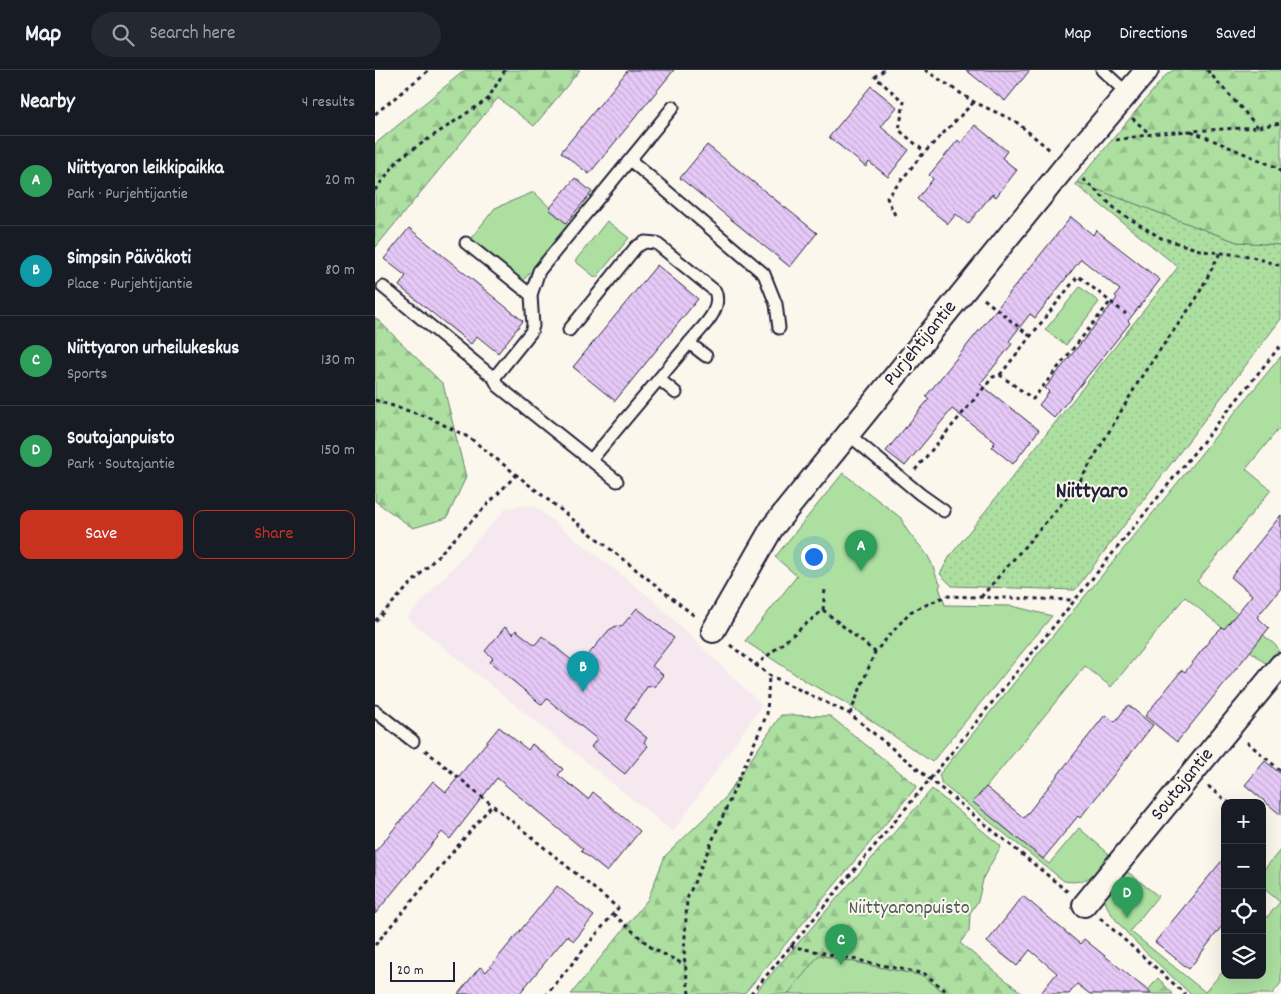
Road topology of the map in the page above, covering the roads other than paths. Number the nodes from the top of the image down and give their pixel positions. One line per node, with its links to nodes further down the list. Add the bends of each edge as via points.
1 (1102, 70): 3 (lane)
2 (1147, 70): 3 (street, Purjehtijantie)
3 (1127, 93): 16 (street, Purjehtijantie)
4 (673, 107): 5 (lane)
5 (630, 160): 8 (lane, via 539,272); 9 (lane, via 764,274 776,304)
6 (466, 243): 8 (lane)
7 (383, 287): 13 (lane)
8 (531, 295): 13 (lane, via 531,332)
9 (779, 328)
10 (569, 330): 11 (lane, via 635,247 645,242 656,243 715,291 718,299 717,308)
11 (689, 343): 12 (lane); 14 (lane)
12 (706, 356)
13 (494, 378): 17 (lane, via 498,386)
14 (659, 379): 15 (lane); 17 (lane)
15 (676, 393)
16 (848, 434): 19 (lane); 20 (street, Purjehtijantie, via 772,528)
17 (591, 460): 18 (lane)
18 (617, 481)
19 (944, 511)
20 (713, 630)
21 (1281, 665): 24 (street, Soutajantie)
22 (375, 711): 23 (lane)
23 (413, 741)
24 (1084, 905)

